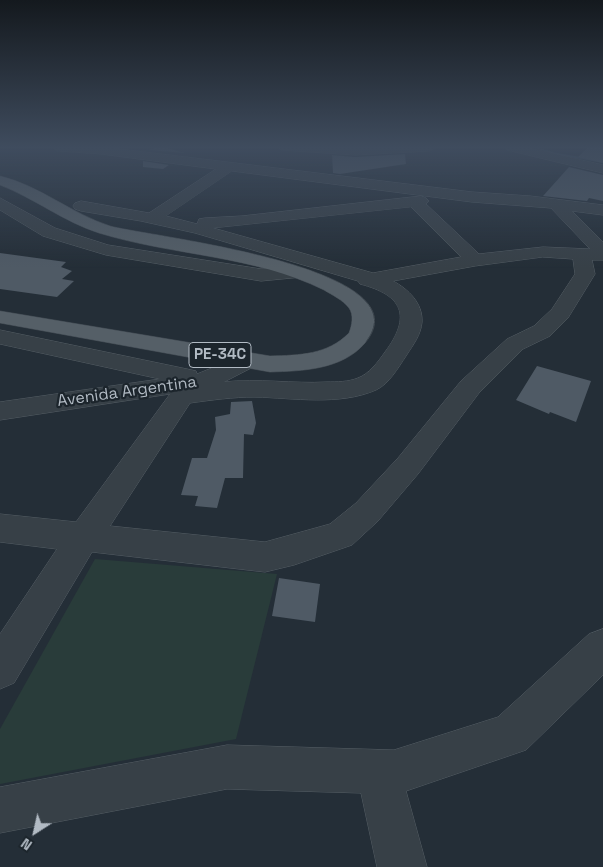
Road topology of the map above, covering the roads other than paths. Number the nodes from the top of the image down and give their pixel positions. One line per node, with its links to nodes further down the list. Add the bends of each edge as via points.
1 (17, 187): 14 (main road, PE-34C, via 77,219 106,230 238,255)
2 (198, 187): 10 (street)
3 (389, 187): 4 (street)
4 (472, 198): 5 (street); 7 (street)
5 (414, 201): 11 (street, via 242,221); 13 (street)
6 (0, 203): 14 (street, via 49,232 106,250 261,275)
7 (556, 204): 9 (street); 12 (street)
8 (81, 206): 10 (street, via 127,212)
9 (603, 210)
10 (151, 219): 11 (street)
11 (172, 224): 15 (street, via 241,240)
12 (596, 254): 13 (street, via 544,252); 23 (street, via 560,313 542,331 515,344 470,386 408,466 367,512 340,535 265,557)
13 (475, 260): 15 (street)
14 (295, 273): 16 (main road, PE-34C)
15 (372, 279): 16 (street); 20 (street, via 406,301 412,324 407,338 388,364 368,384 346,389 302,391)
16 (323, 282): 19 (main road, PE-34C, via 360,307 362,328 354,341 331,356 304,362 270,364)
17 (0, 317): 19 (main road, PE-34C)
18 (0, 337): 20 (street)
19 (249, 360): 20 (street, Avenida Argentina)
20 (193, 388): 21 (street, Avenida Argentina); 23 (street)
21 (0, 411)
22 (0, 528): 23 (street)
23 (83, 538): 25 (street)
24 (603, 648): 26 (street, via 511,736 394,772)
25 (0, 669)
26 (378, 771): 27 (street, via 227,767); 28 (street)
27 (0, 810)
28 (402, 867)

